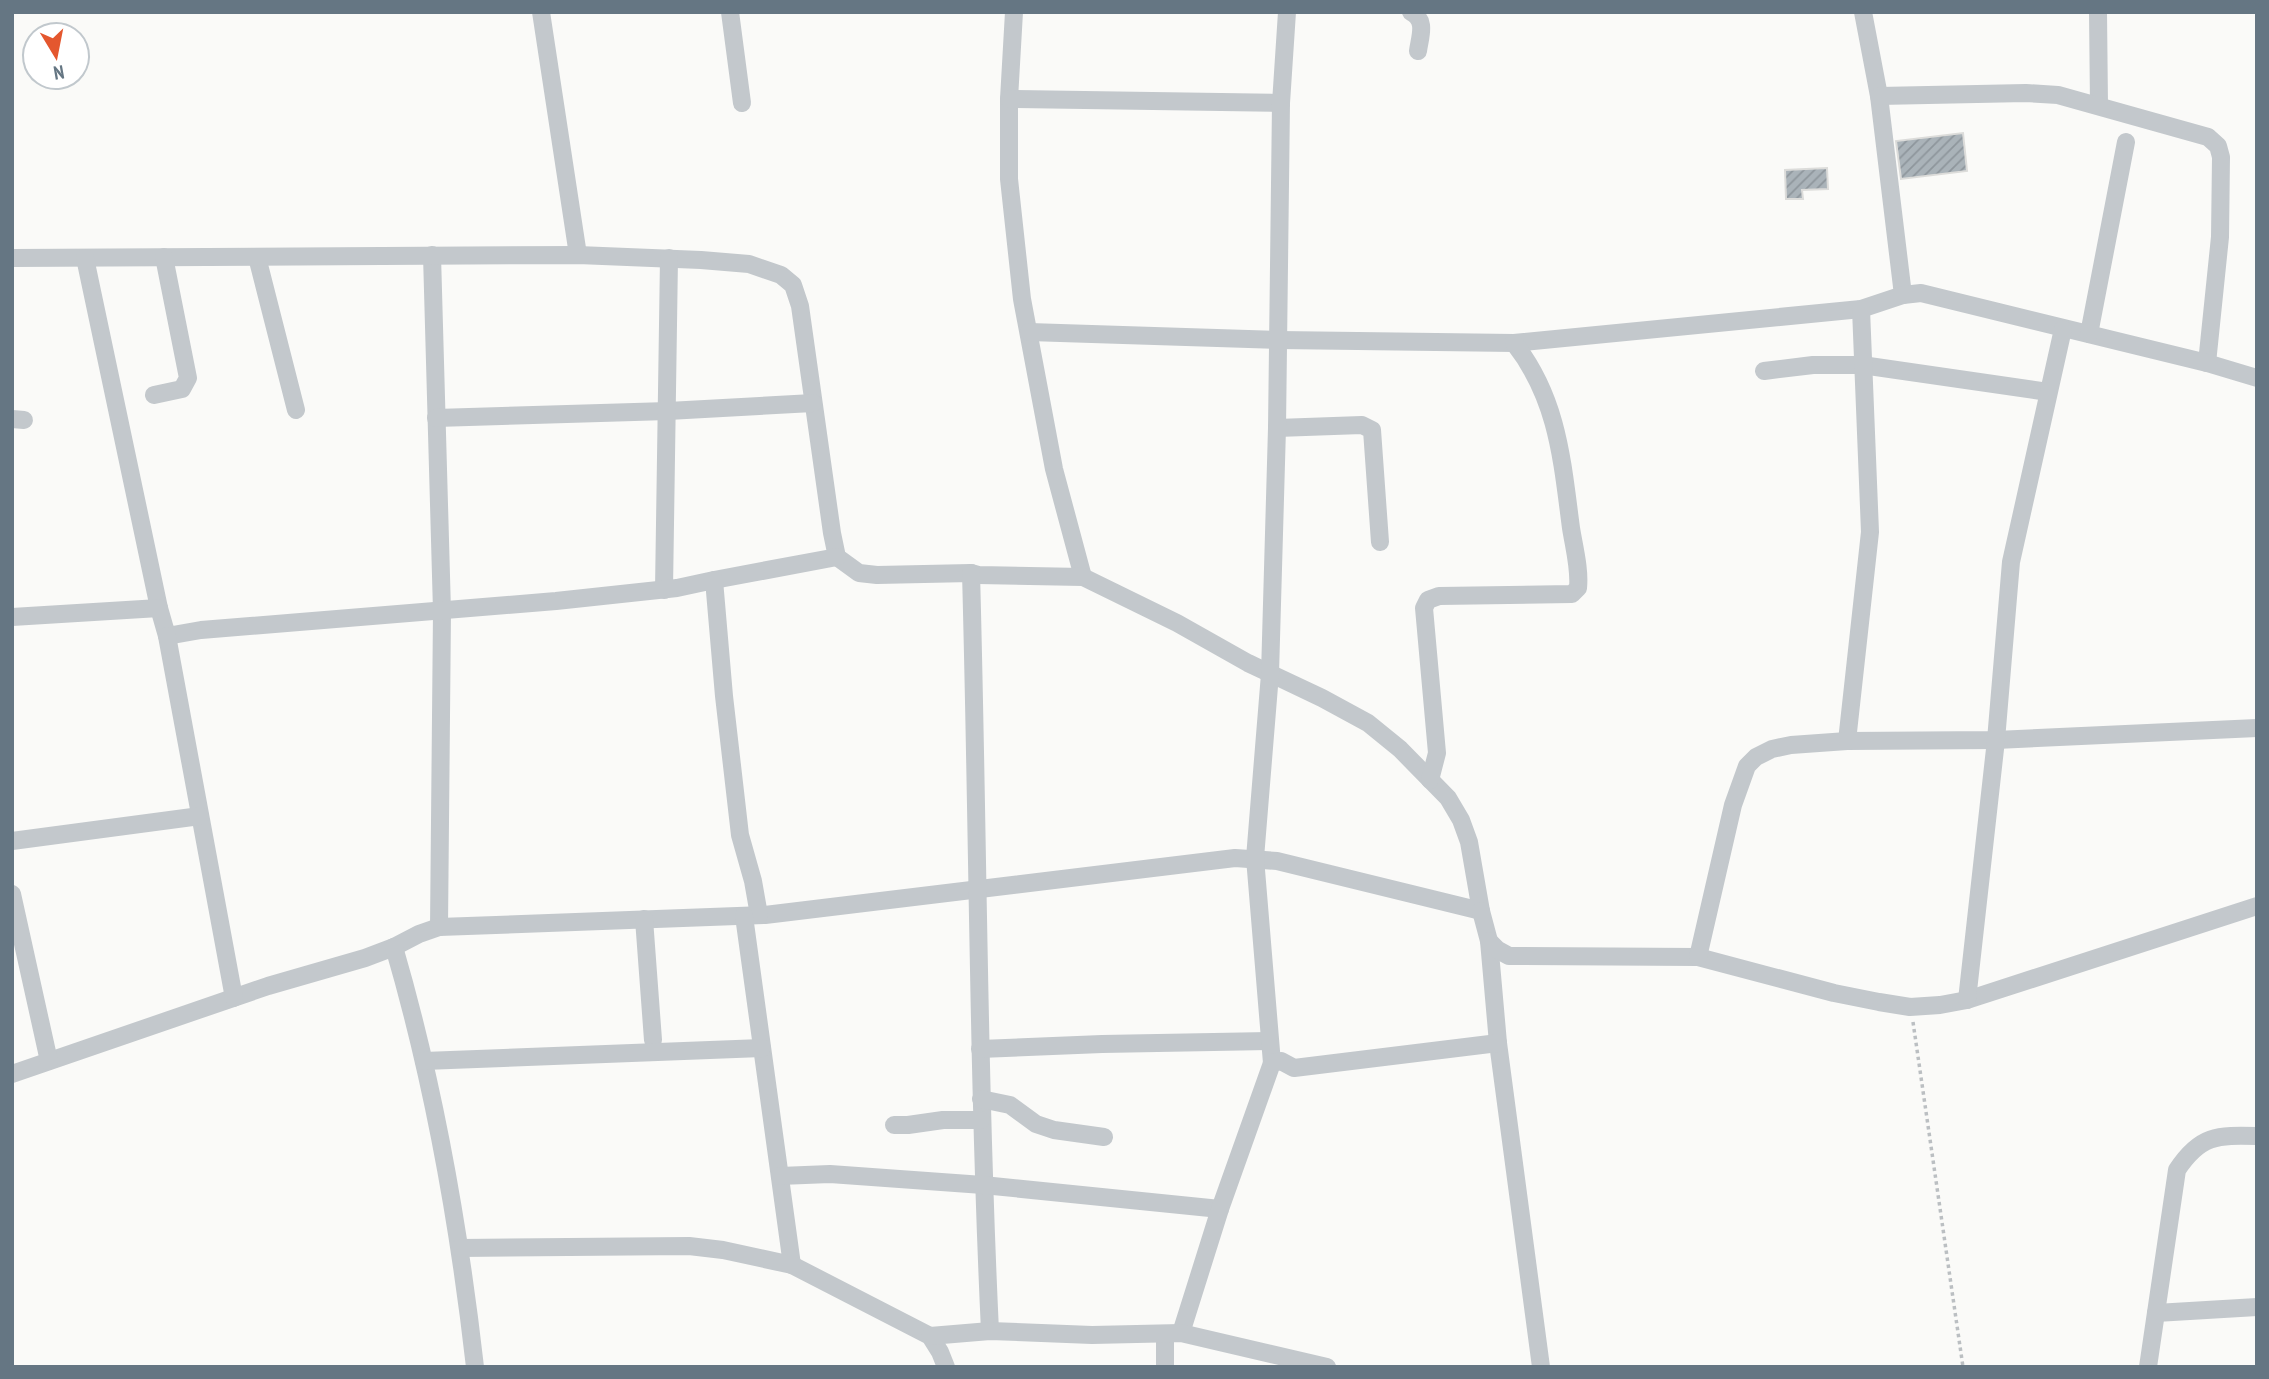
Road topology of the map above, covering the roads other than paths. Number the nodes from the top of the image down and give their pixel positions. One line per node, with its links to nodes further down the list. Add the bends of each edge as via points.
1 (541, 12): 16 (street)
2 (730, 12): 11 (street)
3 (1014, 12): 10 (street)
4 (1287, 12): 12 (street)
5 (1411, 12): 8 (street, via 1422,24)
6 (1863, 12): 9 (street)
7 (2098, 12): 13 (street)
8 (1418, 51)
9 (1879, 96): 13 (street, via 2026,93); 22 (street)
10 (1009, 99): 12 (street); 25 (street, via 1009,179)
11 (743, 103)
12 (1281, 103): 27 (street)
13 (2099, 105): 29 (street, via 2199,133 2218,146 2220,237)
14 (2126, 142): 26 (street)
15 (432, 255): 16 (street); 18 (street); 38 (street)
16 (578, 255): 21 (street)
17 (164, 257): 18 (street); 20 (street); 34 (street, via 188,378 182,389)
18 (257, 257): 36 (street)
19 (12, 258): 20 (street)
20 (85, 258): 46 (street)
21 (668, 258): 35 (street, via 749,264 788,280 800,306); 37 (street)
22 (1903, 295): 23 (street); 24 (street, via 1921,293)
23 (1861, 309): 28 (street); 30 (street)
24 (2063, 329): 26 (street); 33 (street)
25 (1029, 332): 27 (street); 43 (street, via 1054,469)
26 (2089, 334): 29 (street)
27 (1279, 340): 28 (street); 39 (street)
28 (1514, 343): 54 (street, via 1539,380 1552,415 1578,588 1572,594 1439,596 1428,600 1424,608 1437,753)
29 (2207, 363): 32 (street)
30 (1862, 365): 31 (street); 33 (street); 53 (street, via 1870,532)
31 (1764, 370)
32 (2257, 378)
33 (2048, 392): 52 (street, via 2011,562)
34 (154, 395)
35 (813, 402): 37 (street); 41 (street)
36 (296, 410)
37 (668, 411): 38 (street); 45 (street)
38 (436, 418): 47 (street)
39 (1277, 428): 40 (street, via 1362,425 1372,430); 50 (street)
40 (1381, 542)
41 (837, 557): 42 (street, via 859,573); 44 (street)
42 (971, 573): 43 (street); 58 (street)
43 (1083, 577): 50 (street)
44 (714, 580): 45 (street); 62 (street, via 740,835 753,881)
45 (664, 590): 47 (street)
46 (159, 608): 48 (street); 49 (street)
47 (442, 611): 49 (street); 64 (street)
48 (12, 617)
49 (167, 636): 55 (street)
50 (1270, 674): 54 (street, via 1368,723); 57 (street)
51 (2257, 728): 52 (street)
52 (1996, 740): 53 (street); 71 (street)
53 (1847, 741): 68 (street, via 1772,749 1747,766 1733,805)
54 (1430, 779): 61 (street, via 1461,820)
55 (200, 816): 56 (street); 70 (street)
56 (12, 841)
57 (1255, 858): 58 (street); 61 (street); 73 (street)
58 (976, 890): 62 (street); 76 (street)
59 (12, 894): 78 (street)
60 (2257, 906): 71 (street)
61 (1481, 911): 65 (street)
62 (751, 915): 63 (street); 75 (street)
63 (644, 919): 64 (street); 72 (street)
64 (439, 927): 66 (street)
65 (1489, 941): 67 (street); 69 (street)
66 (394, 947): 70 (street); 77 (street)
67 (1509, 956): 68 (street); 69 (street, via 1495,964)
68 (1698, 957): 71 (street, via 1834,993 1910,1006)
69 (1492, 972): 74 (street)
70 (234, 998): 78 (street)
71 (1967, 1000)
72 (653, 1040)
73 (1269, 1041): 76 (street); 79 (street)
74 (1498, 1043): 79 (street, via 1294,1068 1281,1061); 100 (street)
75 (762, 1048): 77 (street); 86 (street)
76 (980, 1049): 81 (street)
77 (424, 1060): 89 (street)
78 (49, 1061): 80 (street)
79 (1272, 1063): 88 (street)
80 (12, 1074)
81 (981, 1099): 82 (street); 85 (street, via 1007,1104 1035,1124 1054,1130)
82 (981, 1120): 83 (street); 87 (street)
83 (894, 1125)
84 (2257, 1136): 92 (street, via 2209,1140 2188,1153 2177,1170)
85 (1104, 1137)
86 (780, 1176): 87 (street, via 830,1174); 90 (street)
87 (983, 1185): 88 (street); 93 (street)
88 (1220, 1209): 94 (street)
89 (460, 1248): 90 (street, via 689,1246); 96 (street)
90 (792, 1265): 95 (street)
91 (2257, 1307): 92 (street)
92 (2156, 1313): 101 (street)
93 (990, 1331): 94 (street); 95 (street)
94 (1173, 1333): 98 (street); 99 (street)
95 (930, 1336): 97 (street)
96 (475, 1367)
97 (946, 1367)
98 (1165, 1367)
99 (1327, 1367)
100 (1541, 1367)
101 (2148, 1367)

